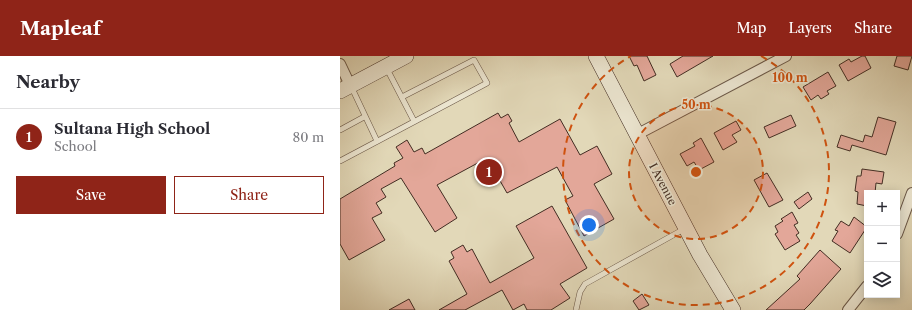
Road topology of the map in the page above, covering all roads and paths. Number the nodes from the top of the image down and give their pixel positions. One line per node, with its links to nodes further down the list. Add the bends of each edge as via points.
1 (406, 56): 5 (main road)
2 (596, 56): 11 (main road, I Avenue)
3 (786, 56): 11 (street)
4 (340, 64): 6 (street)
5 (386, 67): 6 (main road); 7 (lane)
6 (345, 88): 8 (lane)
7 (402, 97): 9 (lane); 9 (lane, via 474,60 487,83)
8 (364, 117): 10 (lane); 12 (lane)
9 (414, 121): 12 (lane)
10 (340, 130)
11 (638, 134): 16 (main road, I Avenue)
12 (377, 141): 13 (lane)
13 (340, 160)
14 (912, 193): 15 (street)
15 (900, 226)
16 (686, 227): 18 (lane, via 584,284); 19 (main road, I Avenue)
17 (864, 290): 20 (street)
18 (576, 310)
19 (733, 310)
20 (848, 310)

